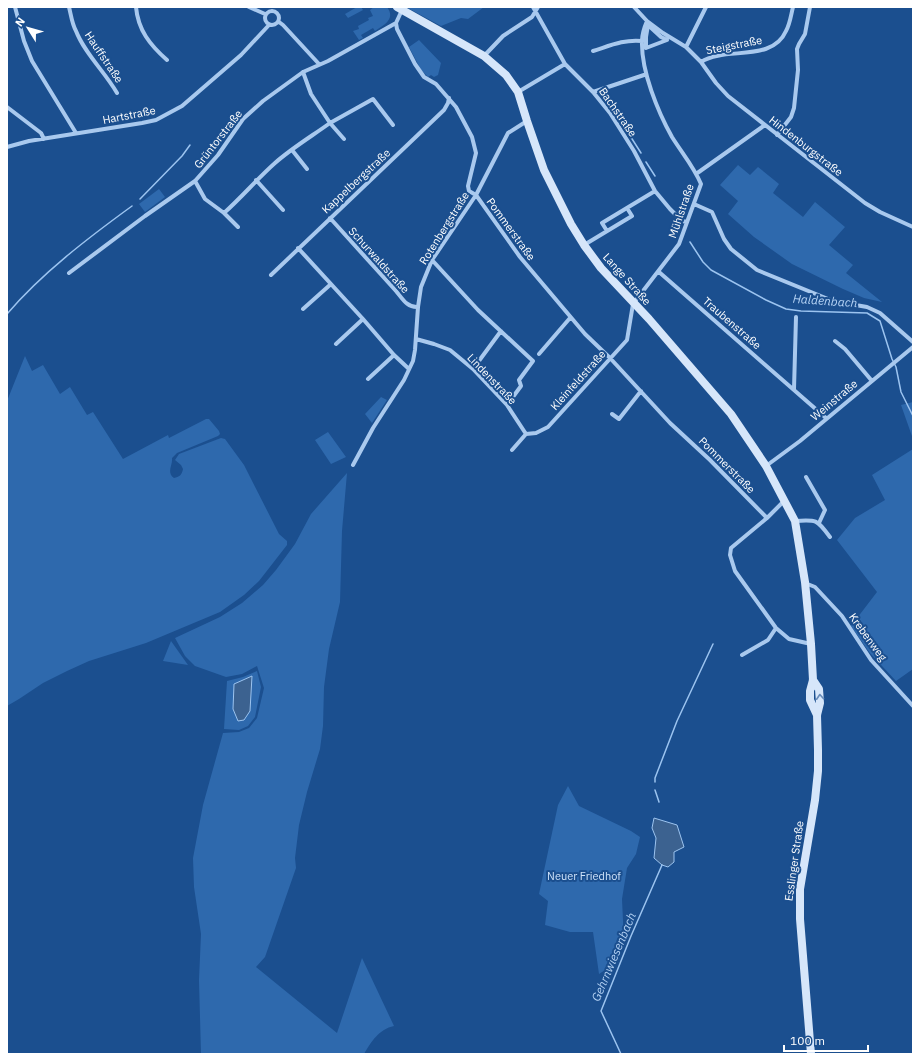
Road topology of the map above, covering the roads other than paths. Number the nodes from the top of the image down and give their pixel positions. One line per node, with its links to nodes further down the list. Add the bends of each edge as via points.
1 (15, 7): 37 (street, via 32,61)
2 (69, 7): 30 (street, Hauffstraße, via 81,41)
3 (136, 7): 22 (street, via 145,36)
4 (250, 7): 12 (street)
5 (634, 7): 13 (street, Hindenburgstraße)
6 (706, 7): 19 (street)
7 (793, 7): 23 (street, Steigstraße, via 787,31 782,40 772,46 744,54 715,56)
8 (810, 7): 38 (street, via 805,34 797,49 798,70 794,108 791,117)
9 (535, 8): 21 (street, via 532,17 502,36); 25 (street, Bachstraße)
10 (276, 9): 12 (street); 14 (street)
11 (399, 9): 15 (street); 21 (main road, Lange Straße)
12 (266, 14): 16 (street, via 265,21)
13 (647, 21): 18 (street); 19 (street, Hindenburgstraße)
14 (279, 22): 16 (street, via 274,26); 24 (street)
15 (396, 22): 24 (street, Grüntorstraße); 31 (street, Pommerstraße, via 397,30 424,77 436,84)
16 (269, 25): 37 (street, Hartstraße, via 241,55 168,115 142,123)
17 (667, 40): 17 (street, via 661,37 648,25 646,48)
18 (642, 41): 20 (street, via 621,42); 27 (street, Mühlstraße)
19 (686, 47): 23 (street, Hindenburgstraße)
20 (593, 51)
21 (484, 56): 28 (main road, Lange Straße, via 506,75)
22 (167, 60)
23 (701, 62): 36 (street, Hindenburgstraße, via 728,96)
24 (319, 64): 26 (street, Grüntorstraße)
25 (565, 64): 28 (street); 29 (street, Bachstraße)
26 (303, 72): 34 (street, via 311,94); 46 (street, Grüntorstraße, via 263,100 243,120 215,160)
27 (646, 75): 29 (street); 44 (street, Mühlstraße, via 660,114)
28 (518, 92): 33 (main road, Lange Straße)
29 (593, 92): 47 (street, Bachstraße, via 634,151)
30 (118, 93)
31 (449, 98): 48 (street, Pommerstraße, via 472,137 476,153 468,186 469,191); 53 (street, Kappelbergstraße, via 444,110)
32 (7, 107): 39 (street, via 41,133)
33 (526, 121): 48 (street, Rotenbergstraße, via 508,134); 58 (main road, Lange Straße, via 544,170)
34 (330, 123): 35 (street, via 373,99); 40 (street); 42 (street)
35 (393, 125)
36 (765, 125): 38 (street, Hindenburgstraße); 44 (street)
37 (76, 133): 39 (street, Hartstraße)
38 (778, 135): 56 (street, Hindenburgstraße, via 865,203)
39 (44, 139): 41 (street, Hartstraße)
40 (344, 139)
41 (7, 147)
42 (292, 150): 43 (street); 45 (street)
43 (307, 169)
44 (696, 174): 49 (street, Mühlstraße, via 701,184)
45 (256, 180): 51 (street); 52 (street)
46 (195, 181): 52 (street, via 205,199); 62 (street, Grüntorstraße)
47 (655, 191): 50 (street); 54 (street, Bachstraße, via 682,221)
48 (476, 195): 60 (street, Rotenbergstraße); 69 (street, Pommerstraße, via 520,257)
49 (694, 204): 54 (street, Mühlstraße); 74 (street, via 712,212 724,239 757,270 833,301 867,307 880,313)
50 (627, 208): 57 (street, via 602,223); 57 (street, via 632,216)
51 (284, 210)
52 (224, 213): 55 (street)
53 (330, 218): 59 (street, Kappelbergstraße); 66 (street, Schurwaldstraße, via 405,302 409,306)
54 (687, 222): 61 (street, Mühlstraße, via 679,244)
55 (238, 227)
56 (913, 227)
57 (607, 231): 58 (street)
58 (584, 245): 65 (main road, Lange Straße)
59 (298, 248): 63 (street, Kappelbergstraße); 64 (street)
60 (432, 260): 66 (street, Rotenbergstraße, via 421,287); 71 (street)
61 (659, 272): 65 (street, Mühlstraße); 84 (street, Traubenstraße)
62 (69, 273)
63 (270, 275)
64 (331, 284): 67 (street); 70 (street)
65 (633, 304): 79 (street, Kleinfeldstraße, via 627,340); 92 (main road, Lange Straße, via 731,414)
66 (418, 307): 72 (street, Rotenbergstraße)
67 (303, 309)
68 (796, 317): 84 (street)
69 (570, 318): 77 (street); 79 (street, Pommerstraße)
70 (363, 319): 75 (street); 78 (street)
71 (501, 331): 81 (street); 86 (street, via 534,361 519,380 521,386)
72 (416, 339): 80 (street, Rotenbergstraße); 81 (street, Lindenstraße, via 450,350)
73 (835, 341): 83 (street)
74 (913, 342)
75 (336, 344)
76 (913, 347): 83 (street, Weinstraße)
77 (539, 354)
78 (394, 355): 80 (street); 82 (street)
79 (610, 358): 85 (street, Pommerstraße); 89 (street, Kleinfeldstraße, via 548,427 536,433)
80 (409, 369): 91 (street, Rotenbergstraße)
81 (473, 369): 86 (street, Lindenstraße)
82 (368, 379)
83 (872, 380): 88 (street, Weinstraße)
84 (794, 388): 88 (street, Traubenstraße)
85 (641, 391): 87 (street, via 619,420); 95 (street, Pommerstraße)
86 (507, 405): 89 (street, Lindenstraße)
87 (612, 414)
88 (826, 418): 92 (street, Weinstraße)
89 (526, 434): 90 (street)
90 (512, 450)
91 (353, 465)
92 (766, 466): 94 (main road, Lange Straße)
93 (806, 476): 97 (street, via 825,510)
94 (785, 500): 95 (street); 96 (main road, Esslinger Straße)
95 (767, 518): 100 (street, via 732,548 730,555 735,571)
96 (796, 521): 97 (street, via 812,520); 99 (main road, Esslinger Straße)
97 (819, 523): 98 (street)
98 (830, 537)
99 (805, 582): 101 (main road, Esslinger Straße); 103 (street, Krebenweg, via 815,587 842,616 871,660)
100 (776, 628): 101 (street, via 789,639); 102 (street, via 768,640)
101 (811, 644): 104 (main road, Esslinger Straße, via 813,680 819,689 820,703 817,717 818,770 799,898)
102 (742, 655)
103 (913, 706)
104 (812, 1054)

